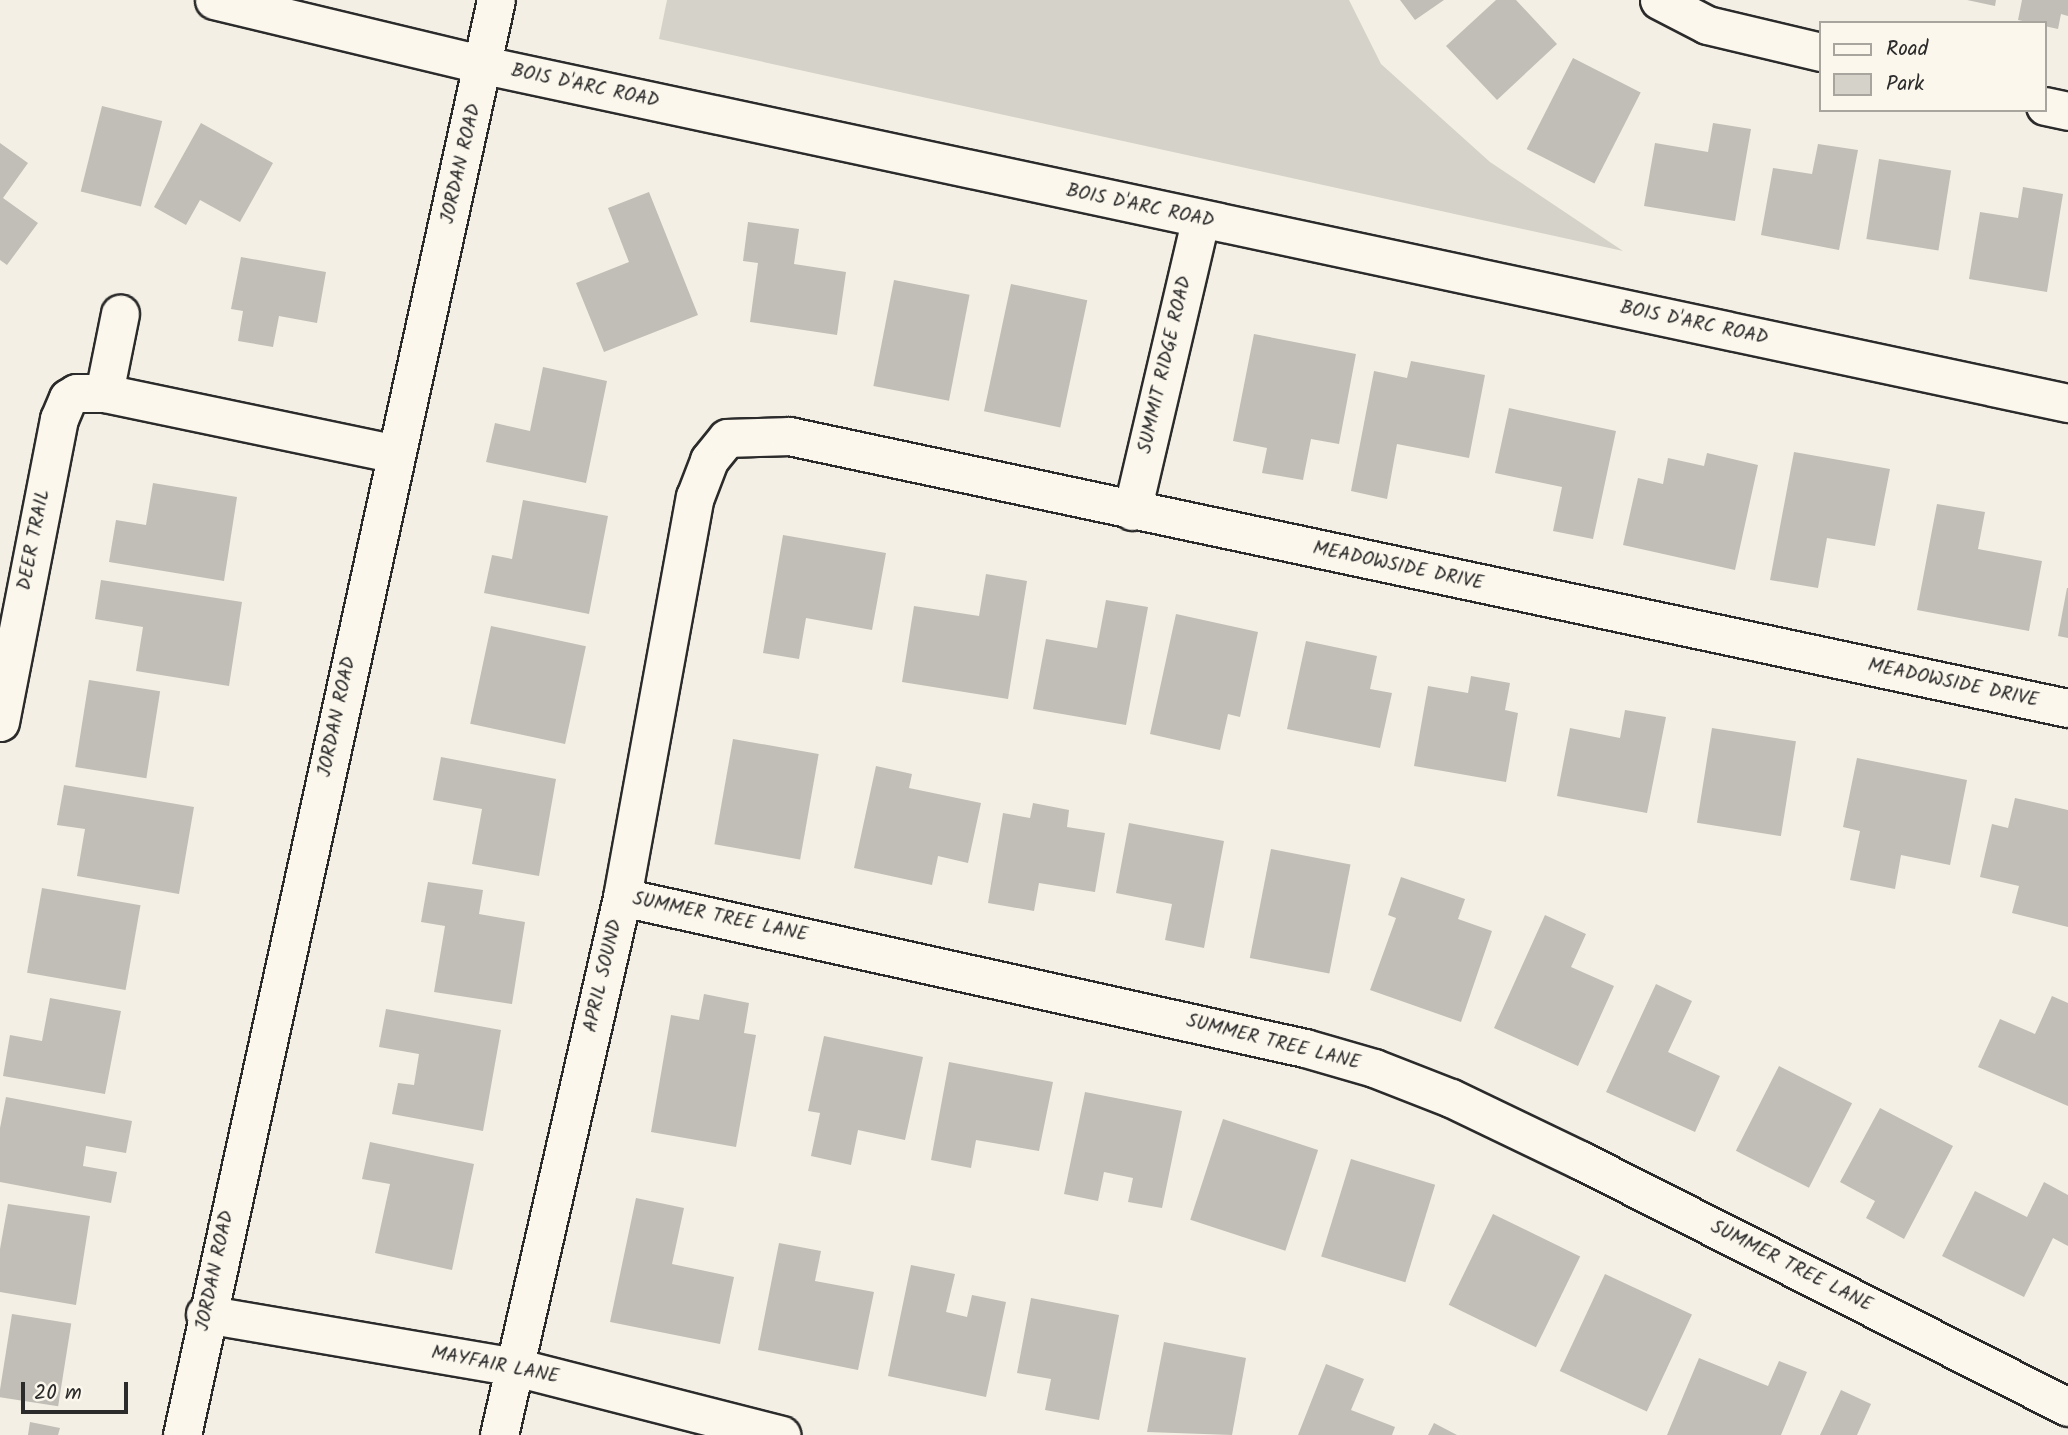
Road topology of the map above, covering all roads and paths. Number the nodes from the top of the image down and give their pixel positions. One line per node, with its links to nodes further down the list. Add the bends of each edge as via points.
1 (214, 0): 5 (street, BOIS D'ARC ROAD)
2 (496, 0): 5 (street, JORDAN ROAD)
3 (1659, 0): 4 (street, via 1707,25)
4 (1820, 52)
5 (484, 65): 8 (street, BOIS D'ARC ROAD); 13 (street, JORDAN ROAD)
6 (2047, 106): 7 (street)
7 (2068, 111)
8 (1200, 220): 11 (street, BOIS D'ARC ROAD); 14 (street, SUMMIT RIDGE ROAD)
9 (120, 314): 10 (street)
10 (104, 393): 13 (street, DEER TRAIL); 16 (street, DEER TRAIL, via 76,393 62,408)
11 (2068, 402)
12 (727, 438): 14 (street, MEADOWSIDE DRIVE, via 789,436); 17 (street, APRIL SOUND, via 709,460 695,497)
13 (396, 454): 18 (street, JORDAN ROAD)
14 (1132, 511): 15 (street, MEADOWSIDE DRIVE)
15 (2068, 708)
16 (0, 722)
17 (622, 897): 19 (street, APRIL SOUND); 20 (street, SUMMER TREE LANE, via 1305,1048 1374,1069 1451,1098 1568,1154)
18 (205, 1314): 19 (street, MAYFAIR LANE); 21 (street, JORDAN ROAD)
19 (515, 1367): 22 (street, APRIL SOUND); 23 (street, MAYFAIR LANE)
20 (2068, 1407)
21 (182, 1435)
22 (499, 1435)
23 (781, 1435)

